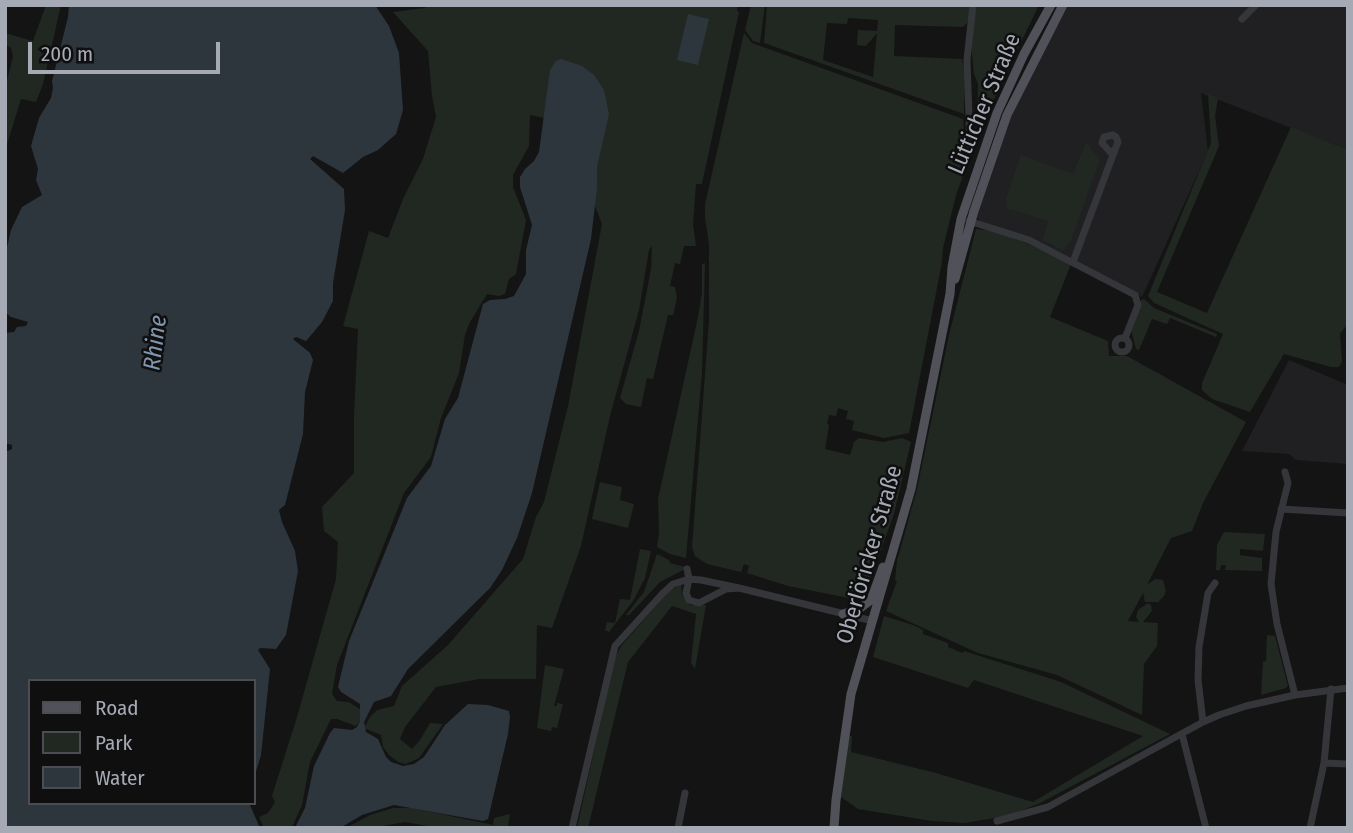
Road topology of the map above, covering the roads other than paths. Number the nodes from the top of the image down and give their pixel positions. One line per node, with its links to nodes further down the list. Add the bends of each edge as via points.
1 (973, 5): 6 (street, via 967,60)
2 (1051, 5): 8 (main road, Lütticher Straße, via 997,113)
3 (1063, 5): 8 (main road, Lütticher Straße, via 1007,115)
4 (1256, 5): 5 (street)
5 (1242, 19)
6 (970, 146)
7 (1113, 155): 9 (street)
8 (966, 220): 9 (street, via 1030,240); 14 (main road, Oberlöricker Straße, via 952,267 911,489)
9 (1073, 262): 10 (street, via 1137,298)
10 (1125, 338)
11 (1285, 472): 12 (street, via 1288,483)
12 (1281, 509): 13 (street); 23 (street, via 1271,584)
13 (1348, 513)
14 (891, 559): 19 (main road, via 884,565 871,600); 20 (main road, Oberlöricker Straße)
15 (687, 569): 16 (street)
16 (689, 579): 18 (street); 18 (street, via 686,593 693,603); 30 (street, via 663,593 615,646)
17 (1215, 583): 24 (street, via 1208,593 1199,647)
18 (739, 588): 19 (street)
19 (843, 614): 20 (street)
20 (873, 621): 32 (main road, Oberlöricker Straße, via 851,694)
21 (1348, 688): 22 (street)
22 (1331, 690): 23 (street); 26 (street)
23 (1295, 695): 24 (street)
24 (1203, 722): 25 (street)
25 (1182, 734): 29 (street, via 1048,807); 33 (street)
26 (1324, 763): 27 (street); 34 (street)
27 (1348, 764)
28 (685, 793): 31 (street)
29 (998, 821)
30 (572, 828)
31 (678, 828)
32 (834, 828)
33 (1206, 828)
34 (1310, 828)

